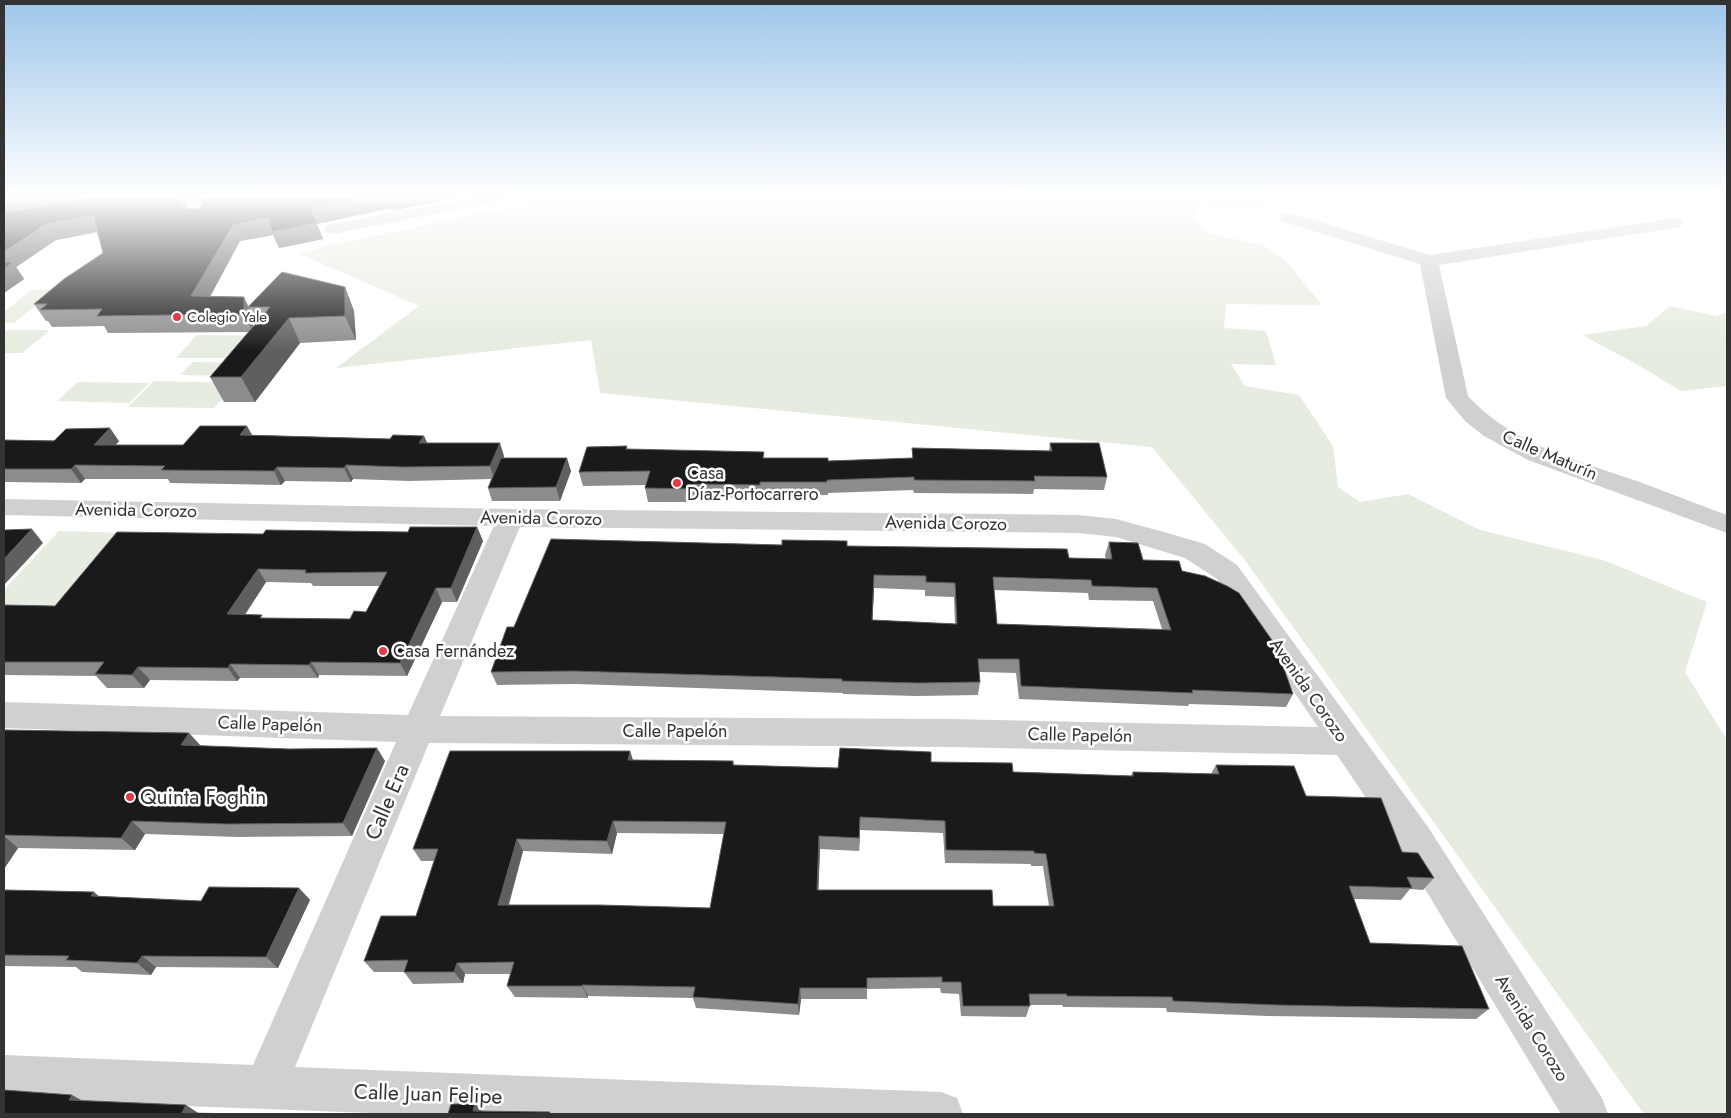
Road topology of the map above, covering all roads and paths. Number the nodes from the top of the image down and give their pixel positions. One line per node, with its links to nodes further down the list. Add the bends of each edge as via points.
1 (1384, 247): 3 (street)
2 (1518, 247): 3 (street)
3 (1429, 261): 6 (street, Calle Maturín, via 1457,398 1470,414 1506,439 1538,454)
4 (4, 507): 5 (street, Avenida Corozo)
5 (511, 518): 8 (street, Calle Era); 9 (street, Avenida Corozo, via 1078,524 1140,534 1195,551 1227,572)
6 (1727, 524)
7 (4, 715): 8 (street, Calle Papelón)
8 (418, 729): 9 (street, Calle Papelón, via 948,733); 11 (street, Calle Era)
9 (1346, 741): 13 (street, Avenida Corozo, via 1415,839)
10 (4, 1077): 11 (street, Calle Juan Felipe)
11 (265, 1088): 12 (street, Calle Juan Felipe)
12 (941, 1114)
13 (1586, 1114)

